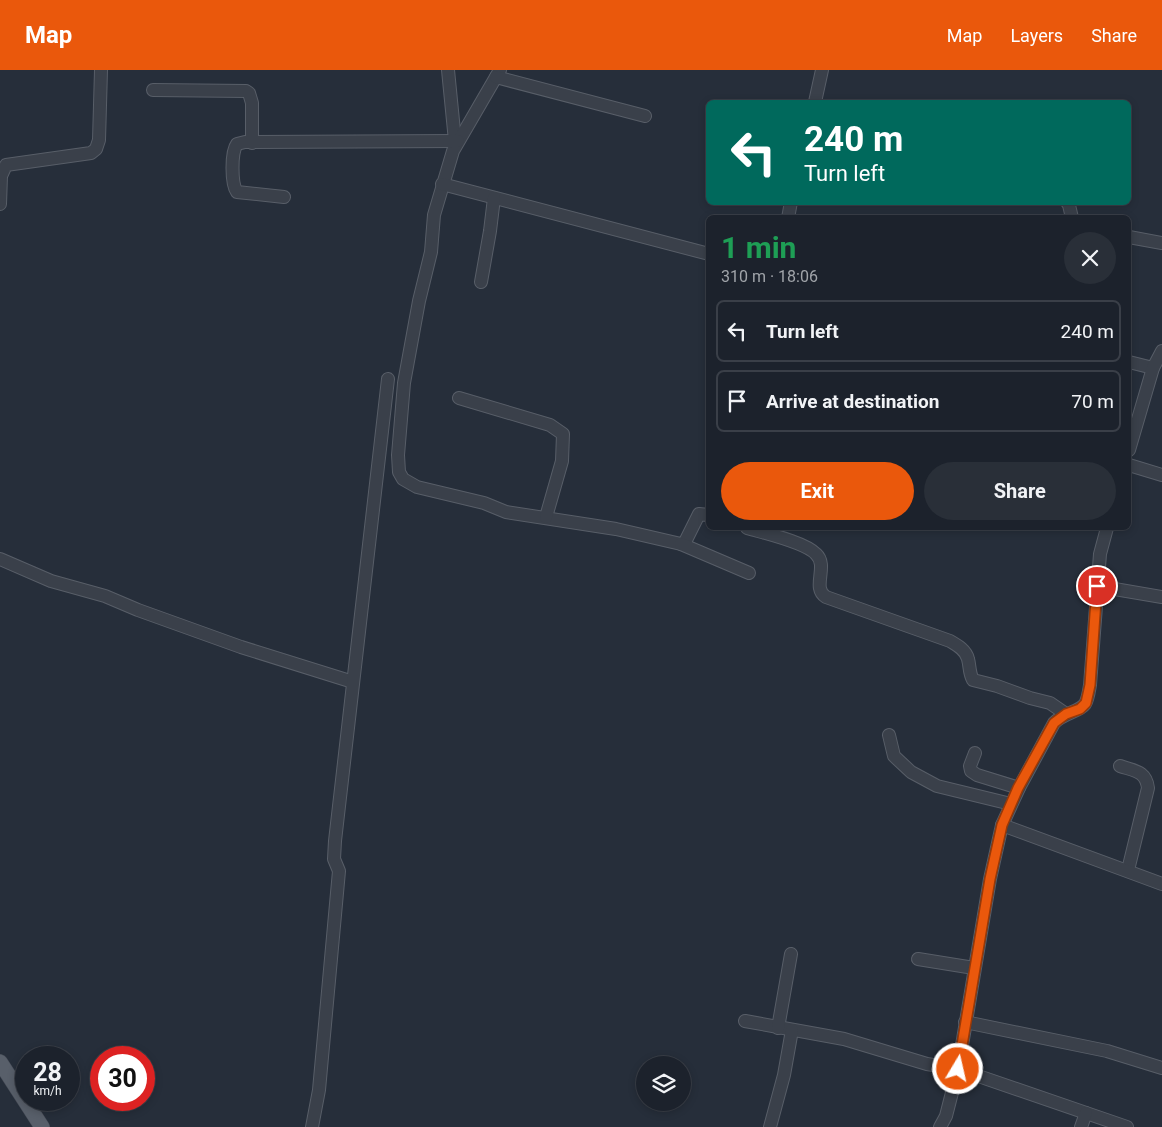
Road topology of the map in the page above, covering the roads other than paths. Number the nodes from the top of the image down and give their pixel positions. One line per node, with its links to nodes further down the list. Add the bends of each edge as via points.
1 (100, 70): 13 (street, via 100,140 96,149 6,165 1,176)
2 (448, 70): 8 (street)
3 (822, 70): 6 (street)
4 (498, 73): 7 (street); 8 (street)
5 (153, 90): 9 (street, via 246,91 252,103)
6 (814, 100)
7 (645, 116)
8 (456, 141): 9 (street); 10 (street)
9 (252, 142): 11 (street, via 235,147 235,190 244,194)
10 (442, 184): 12 (street); 27 (street, via 404,383 399,472 403,479 417,487 484,503 506,512)
11 (284, 197)
12 (494, 198): 16 (street); 17 (street)
13 (0, 204)
14 (1131, 237): 15 (street)
15 (1162, 243)
16 (706, 253)
17 (481, 282)
18 (1162, 351): 20 (street)
19 (1131, 362): 20 (street)
20 (1154, 368): 23 (street)
21 (388, 379): 35 (street)
22 (459, 398): 27 (street, via 550,425 563,434 562,461)
23 (1131, 443)
24 (1131, 466): 25 (street)
25 (1162, 476)
26 (706, 515): 30 (street, via 699,514 686,542)
27 (546, 517): 30 (street)
28 (754, 530): 36 (street, via 799,544 816,553 822,567 820,587 826,597 950,641 968,658 973,680 1050,703)
29 (1106, 530): 33 (street)
30 (681, 544): 32 (street)
31 (0, 559): 35 (street, via 51,581 105,596 241,647)
32 (749, 573)
33 (1097, 586): 34 (street); 36 (street, via 1086,703)
34 (1162, 597)
35 (353, 682): 57 (street, via 335,841 334,859 339,871 319,1090)
36 (1066, 714): 40 (street, via 1054,723)
37 (889, 735): 41 (street, via 894,756 911,772 937,786)
38 (976, 754): 40 (street, via 971,771)
39 (1120, 766): 43 (street, via 1144,776 1148,788)
40 (1018, 788): 41 (street)
41 (1011, 804): 42 (street)
42 (1002, 825): 43 (street); 47 (street)
43 (1128, 870): 44 (street)
44 (1162, 884)
45 (791, 954): 50 (street)
46 (918, 958): 47 (street)
47 (974, 968): 49 (street)
48 (746, 1022): 50 (street)
49 (965, 1022): 53 (street, via 1107,1051); 54 (street)
50 (778, 1028): 51 (street)
51 (792, 1030): 54 (street, via 844,1039 927,1064); 58 (street)
52 (0, 1062): 56 (main road)
53 (1162, 1068)
54 (958, 1069): 55 (street); 59 (street)
55 (1086, 1113): 60 (street); 61 (street)
56 (42, 1127)
57 (312, 1127)
58 (770, 1127)
59 (940, 1127)
60 (1081, 1127)
61 (1127, 1127)

